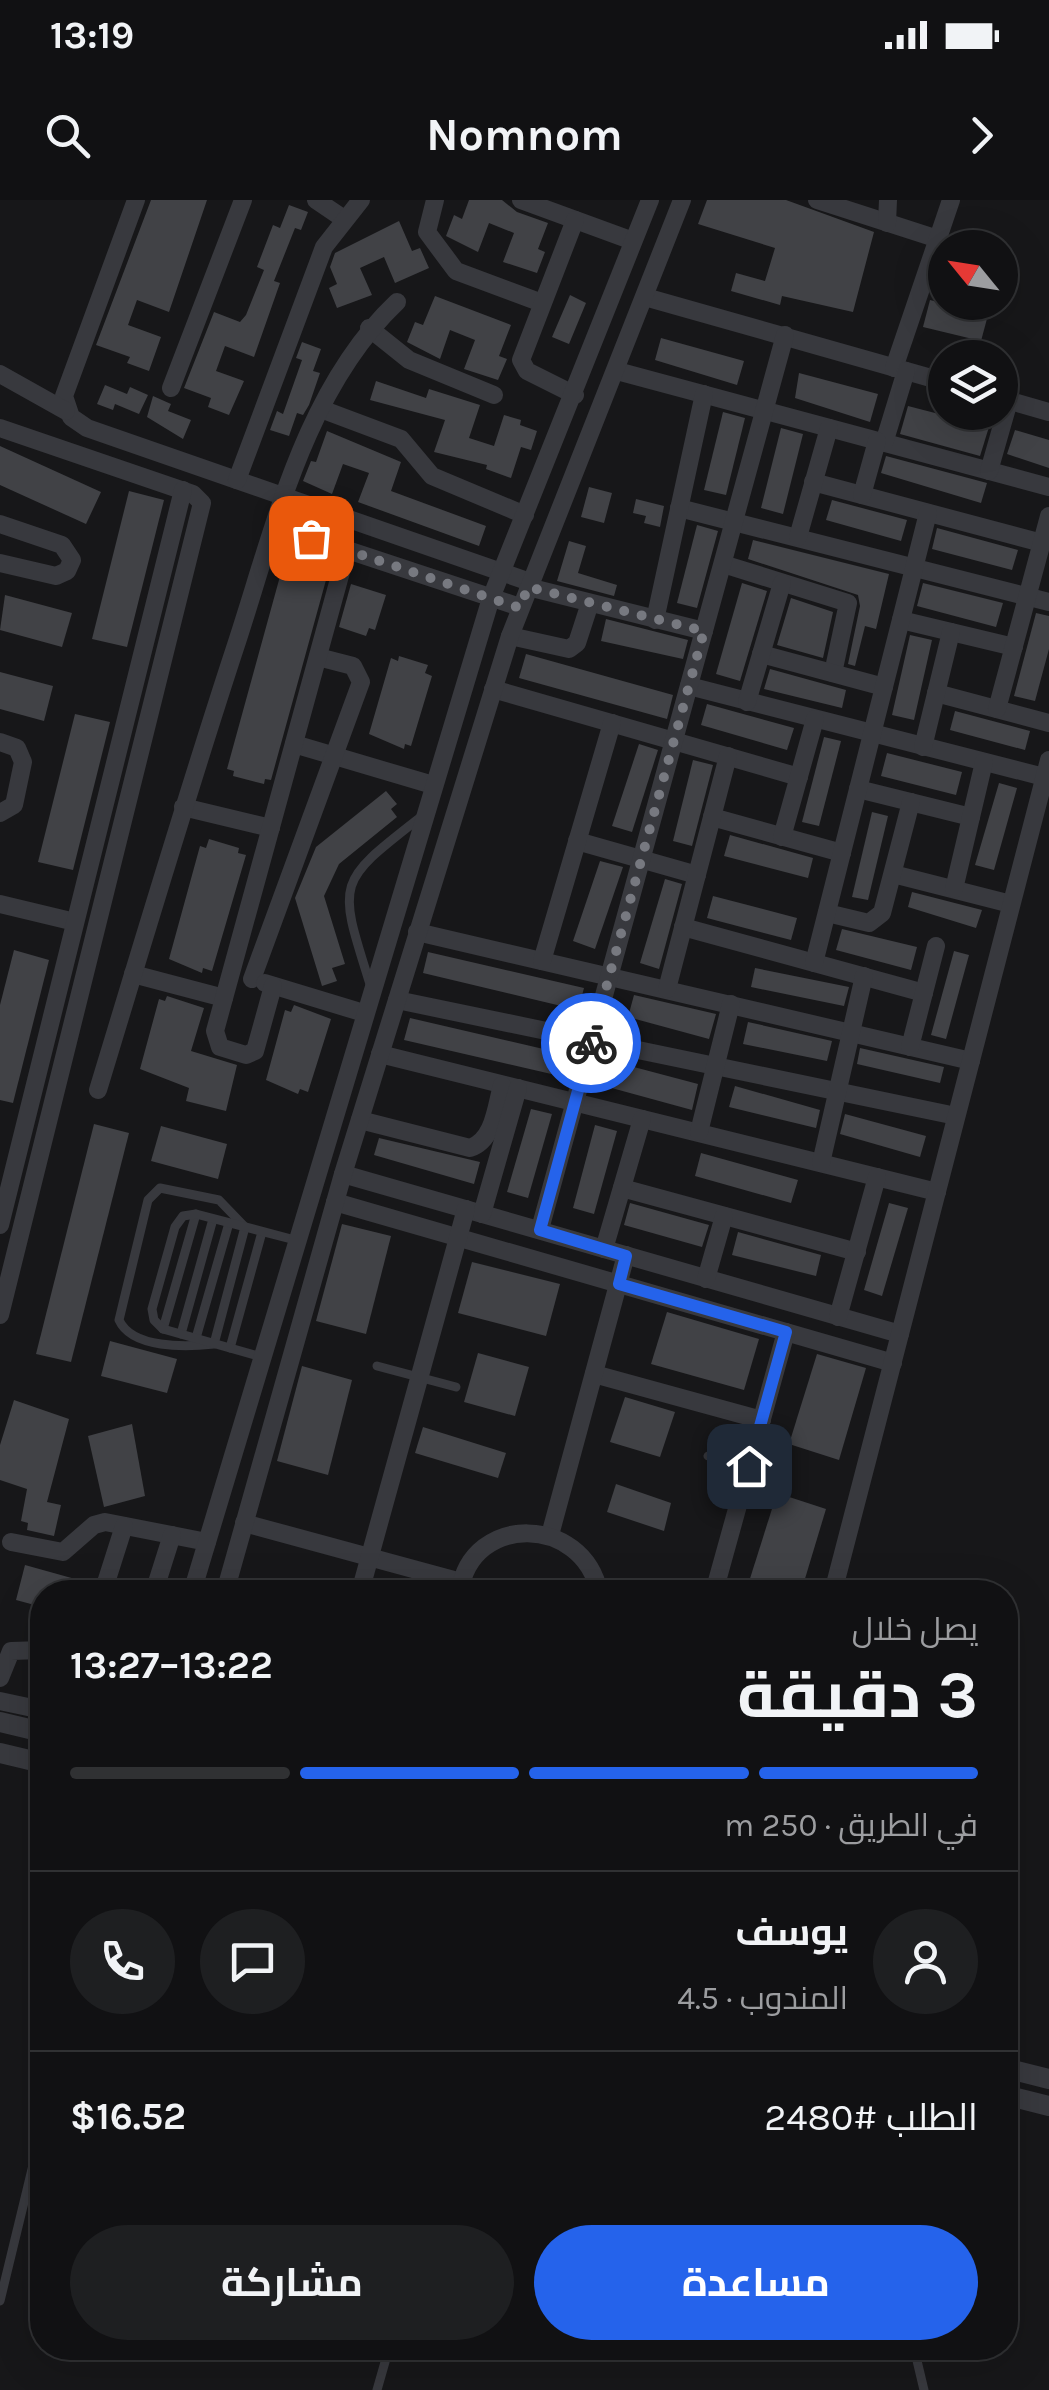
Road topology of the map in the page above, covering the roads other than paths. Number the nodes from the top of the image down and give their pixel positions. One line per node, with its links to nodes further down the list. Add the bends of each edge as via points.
1 (136, 200): 36 (street, via 64,396)
2 (242, 200): 29 (street)
3 (316, 200): 13 (street)
4 (361, 200): 13 (street)
5 (434, 200): 22 (street, via 427,232 450,266)
6 (521, 200): 12 (street)
7 (650, 200): 18 (street)
8 (682, 200): 20 (street)
9 (817, 200): 15 (street)
10 (888, 200): 15 (street)
11 (951, 200): 16 (street)
12 (543, 204): 14 (street)
13 (344, 218): 43 (street, via 302,299)
14 (576, 220): 18 (street); 22 (street)
15 (887, 223): 17 (street)
16 (941, 230)
17 (928, 236)
18 (632, 241): 31 (street)
19 (928, 273): 25 (street)
20 (646, 296): 24 (street); 26 (street)
21 (396, 302): 23 (street)
22 (542, 302): 31 (street, via 523,366)
23 (369, 328): 32 (street, via 409,360); 34 (street)
24 (785, 335): 25 (street); 35 (street)
25 (900, 370): 28 (street); 41 (street)
26 (617, 371): 30 (street); 66 (street)
27 (0, 374): 36 (street)
28 (928, 377)
29 (171, 388)
30 (704, 394): 35 (street); 49 (street)
31 (575, 395): 51 (street)
32 (494, 396)
33 (1018, 403): 37 (street)
34 (321, 409): 48 (street); 51 (street, via 401,439 432,476)
35 (765, 409): 39 (street); 53 (street)
36 (66, 411): 43 (street, via 78,424)
37 (1049, 412)
38 (0, 428): 46 (street)
39 (828, 428): 41 (street); 44 (street)
40 (998, 430): 42 (street)
41 (880, 442): 42 (street); 47 (street)
42 (989, 471): 45 (street)
43 (237, 480): 48 (street)
44 (813, 482): 47 (street); 56 (street)
45 (1049, 487)
46 (183, 490): 119 (street); 175 (street, via 202,506)
47 (862, 495): 50 (street)
48 (285, 496): 55 (street); 59 (street)
49 (680, 508): 53 (street); 72 (street)
50 (928, 513): 57 (street); 62 (street)
51 (525, 515): 63 (street)
52 (1049, 516): 57 (street)
53 (735, 518): 56 (street); 61 (street)
54 (0, 524): 60 (street, via 62,545 72,560 56,576)
55 (275, 526): 58 (street); 103 (street)
56 (798, 536): 62 (street)
57 (1042, 543): 67 (street)
58 (347, 550): 65 (street); 79 (street)
59 (455, 556): 63 (street); 65 (street)
60 (0, 563)
61 (722, 564): 64 (street); 74 (street)
62 (914, 567): 67 (street); 73 (street)
63 (501, 572): 66 (street); 68 (street)
64 (782, 582): 78 (street); 80 (street, via 850,605)
65 (446, 584): 68 (street)
66 (529, 585): 70 (street); 71 (street)
67 (1028, 596): 69 (street); 77 (street)
68 (491, 598): 71 (street); 100 (street)
69 (1049, 602)
70 (590, 603): 72 (street); 76 (street, via 569,649)
71 (520, 608): 76 (street)
72 (655, 620): 74 (street)
73 (901, 620): 75 (street); 82 (street)
74 (704, 631): 81 (street)
75 (951, 632): 77 (street); 84 (street)
76 (510, 636): 83 (street)
77 (1014, 647): 86 (street)
78 (761, 654): 80 (street); 85 (street)
79 (318, 657): 93 (street); 95 (street, via 353,666 361,677)
80 (833, 673): 82 (street)
81 (689, 686): 85 (street); 91 (street)
82 (884, 687): 90 (street)
83 (493, 689): 89 (street); 121 (street)
84 (936, 694): 86 (street); 94 (street)
85 (747, 702): 87 (street)
86 (998, 709): 88 (street)
87 (815, 719): 90 (street); 99 (street)
88 (1049, 722)
89 (612, 723): 91 (street); 110 (street)
90 (872, 734): 94 (street); 101 (street)
91 (674, 740): 96 (street); 112 (street)
92 (0, 742): 104 (street, via 17,748 23,762 14,805)
93 (294, 744): 95 (street); 108 (street)
94 (924, 747): 97 (street)
95 (336, 755): 100 (street); 129 (street)
96 (728, 756): 99 (street); 107 (street)
97 (984, 762): 98 (street); 106 (street)
98 (1047, 768): 117 (street)
99 (799, 777): 109 (street)
100 (433, 785): 105 (street)
101 (858, 789): 102 (street); 111 (street)
102 (911, 802): 106 (street); 113 (street)
103 (183, 807): 108 (street); 126 (street)
104 (0, 814)
105 (424, 814): 131 (street); 131 (lane, via 351,878 347,906)
106 (971, 817): 115 (street)
107 (712, 818): 109 (street); 114 (street)
108 (271, 828): 125 (street)
109 (782, 837): 111 (street)
110 (577, 842): 112 (street); 123 (street)
111 (842, 853): 118 (street)
112 (642, 858): 114 (street); 127 (street)
113 (893, 874): 115 (street); 118 (street, via 874,921)
114 (697, 875): 120 (street)
115 (954, 890): 117 (street)
116 (0, 904): 119 (street)
117 (1012, 904): 142 (street)
118 (827, 913): 124 (street)
119 (75, 922): 164 (street)
120 (683, 927): 124 (street); 132 (street)
121 (418, 932): 123 (street); 135 (street)
122 (936, 946): 133 (street)
123 (542, 961): 127 (street)
124 (814, 963): 128 (street)
125 (231, 973): 129 (street); 134 (street)
126 (133, 974): 134 (street); 145 (street)
127 (610, 975): 132 (street); 139 (street)
128 (864, 976): 133 (street); 138 (street)
129 (252, 979): 130 (street)
130 (273, 986): 134 (street, via 250,1055 217,1042); 137 (street)
131 (372, 987): 137 (street)
132 (667, 989): 136 (street)
133 (924, 993): 140 (street)
134 (224, 998)
135 (396, 1000): 139 (street); 141 (street)
136 (731, 1004): 138 (street); 143 (street)
137 (364, 1013): 169 (street)
138 (851, 1033): 140 (street); 146 (street)
139 (593, 1038): 143 (street); 147 (street)
140 (910, 1047): 142 (street)
141 (380, 1054): 144 (street); 150 (street)
142 (971, 1061): 148 (street)
143 (716, 1065): 146 (street); 151 (street)
144 (510, 1087): 147 (street); 152 (street)
145 (98, 1090)
146 (838, 1091): 148 (street); 153 (street)
147 (576, 1101): 149 (street); 166 (street)
148 (956, 1116): 157 (street)
149 (642, 1119): 151 (street); 156 (street)
150 (360, 1120): 152 (street, via 464,1148); 154 (street)
151 (699, 1132): 153 (street)
152 (496, 1135): 159 (street)
153 (822, 1163): 155 (street)
154 (343, 1174): 158 (street); 159 (street)
155 (878, 1177): 157 (street); 171 (street)
156 (622, 1188): 161 (street); 170 (street)
157 (937, 1192): 180 (street)
158 (335, 1202): 168 (street); 194 (street)
159 (474, 1212): 166 (street); 168 (street)
160 (196, 1214): 162 (lane); 177 (lane); 177 (lane, via 175,1226 152,1309)
161 (724, 1216): 171 (street); 173 (street)
162 (213, 1218): 163 (lane); 179 (lane)
163 (229, 1222): 165 (lane); 181 (lane)
164 (0, 1225)
165 (246, 1227): 167 (lane); 182 (lane); 182 (lane, via 224,1202 171,1188 155,1191 146,1206 121,1326 136,1337 177,1346)
166 (540, 1230): 170 (street)
167 (262, 1232): 169 (lane); 183 (lane)
168 (458, 1237): 174 (street); 188 (street)
169 (295, 1240): 184 (street)
170 (604, 1249): 172 (street)
171 (856, 1252): 176 (street)
172 (626, 1256): 173 (street); 174 (street)
173 (706, 1279): 176 (street)
174 (619, 1284): 178 (street); 187 (street)
175 (0, 1316)
176 (838, 1317): 180 (street)
177 (163, 1329): 179 (lane)
178 (786, 1332): 185 (street); 190 (street)
179 (181, 1334): 181 (lane)
180 (900, 1334): 185 (street)
181 (196, 1338): 182 (lane)
182 (214, 1344): 183 (lane)
183 (230, 1348): 184 (lane)
184 (262, 1358): 199 (street)
185 (893, 1363): 210 (street)
186 (378, 1366): 188 (lane)
187 (594, 1374): 190 (street); 197 (street)
188 (419, 1377): 189 (lane); 200 (street)
189 (456, 1387)
190 (762, 1420): 192 (street)
191 (708, 1456): 192 (lane)
192 (749, 1466): 193 (lane); 209 (street)
193 (779, 1474)
194 (244, 1523): 200 (street); 204 (street)
195 (124, 1526): 196 (street); 198 (street, via 99,1523 62,1552); 201 (street)
196 (172, 1535): 199 (street); 202 (street)
197 (550, 1535): 207 (street, via 528,1532 486,1546); 208 (street, via 585,1560)
198 (10, 1542)
199 (207, 1542): 203 (street)
200 (370, 1557): 205 (street); 206 (street)
201 (107, 1580)
202 (158, 1580)
203 (196, 1580)
204 (228, 1580)
205 (363, 1580)
206 (439, 1580)
207 (464, 1580)
208 (594, 1580)
209 (717, 1580)
210 (836, 1580)
211 (30, 1650): 212 (street, via 11,1651)
212 (0, 1677)
213 (0, 1700): 214 (street)
214 (30, 1707)
215 (0, 1722): 216 (street)
216 (30, 1729)
217 (0, 1753): 218 (street)
218 (30, 1760)
219 (1018, 2071): 220 (street)
220 (1049, 2079)
221 (1018, 2098): 222 (street)
222 (1049, 2106)
223 (30, 2178): 224 (lane)
224 (0, 2302)
225 (386, 2360): 227 (lane)
226 (917, 2360): 228 (lane)
227 (377, 2390)
228 (924, 2390)

